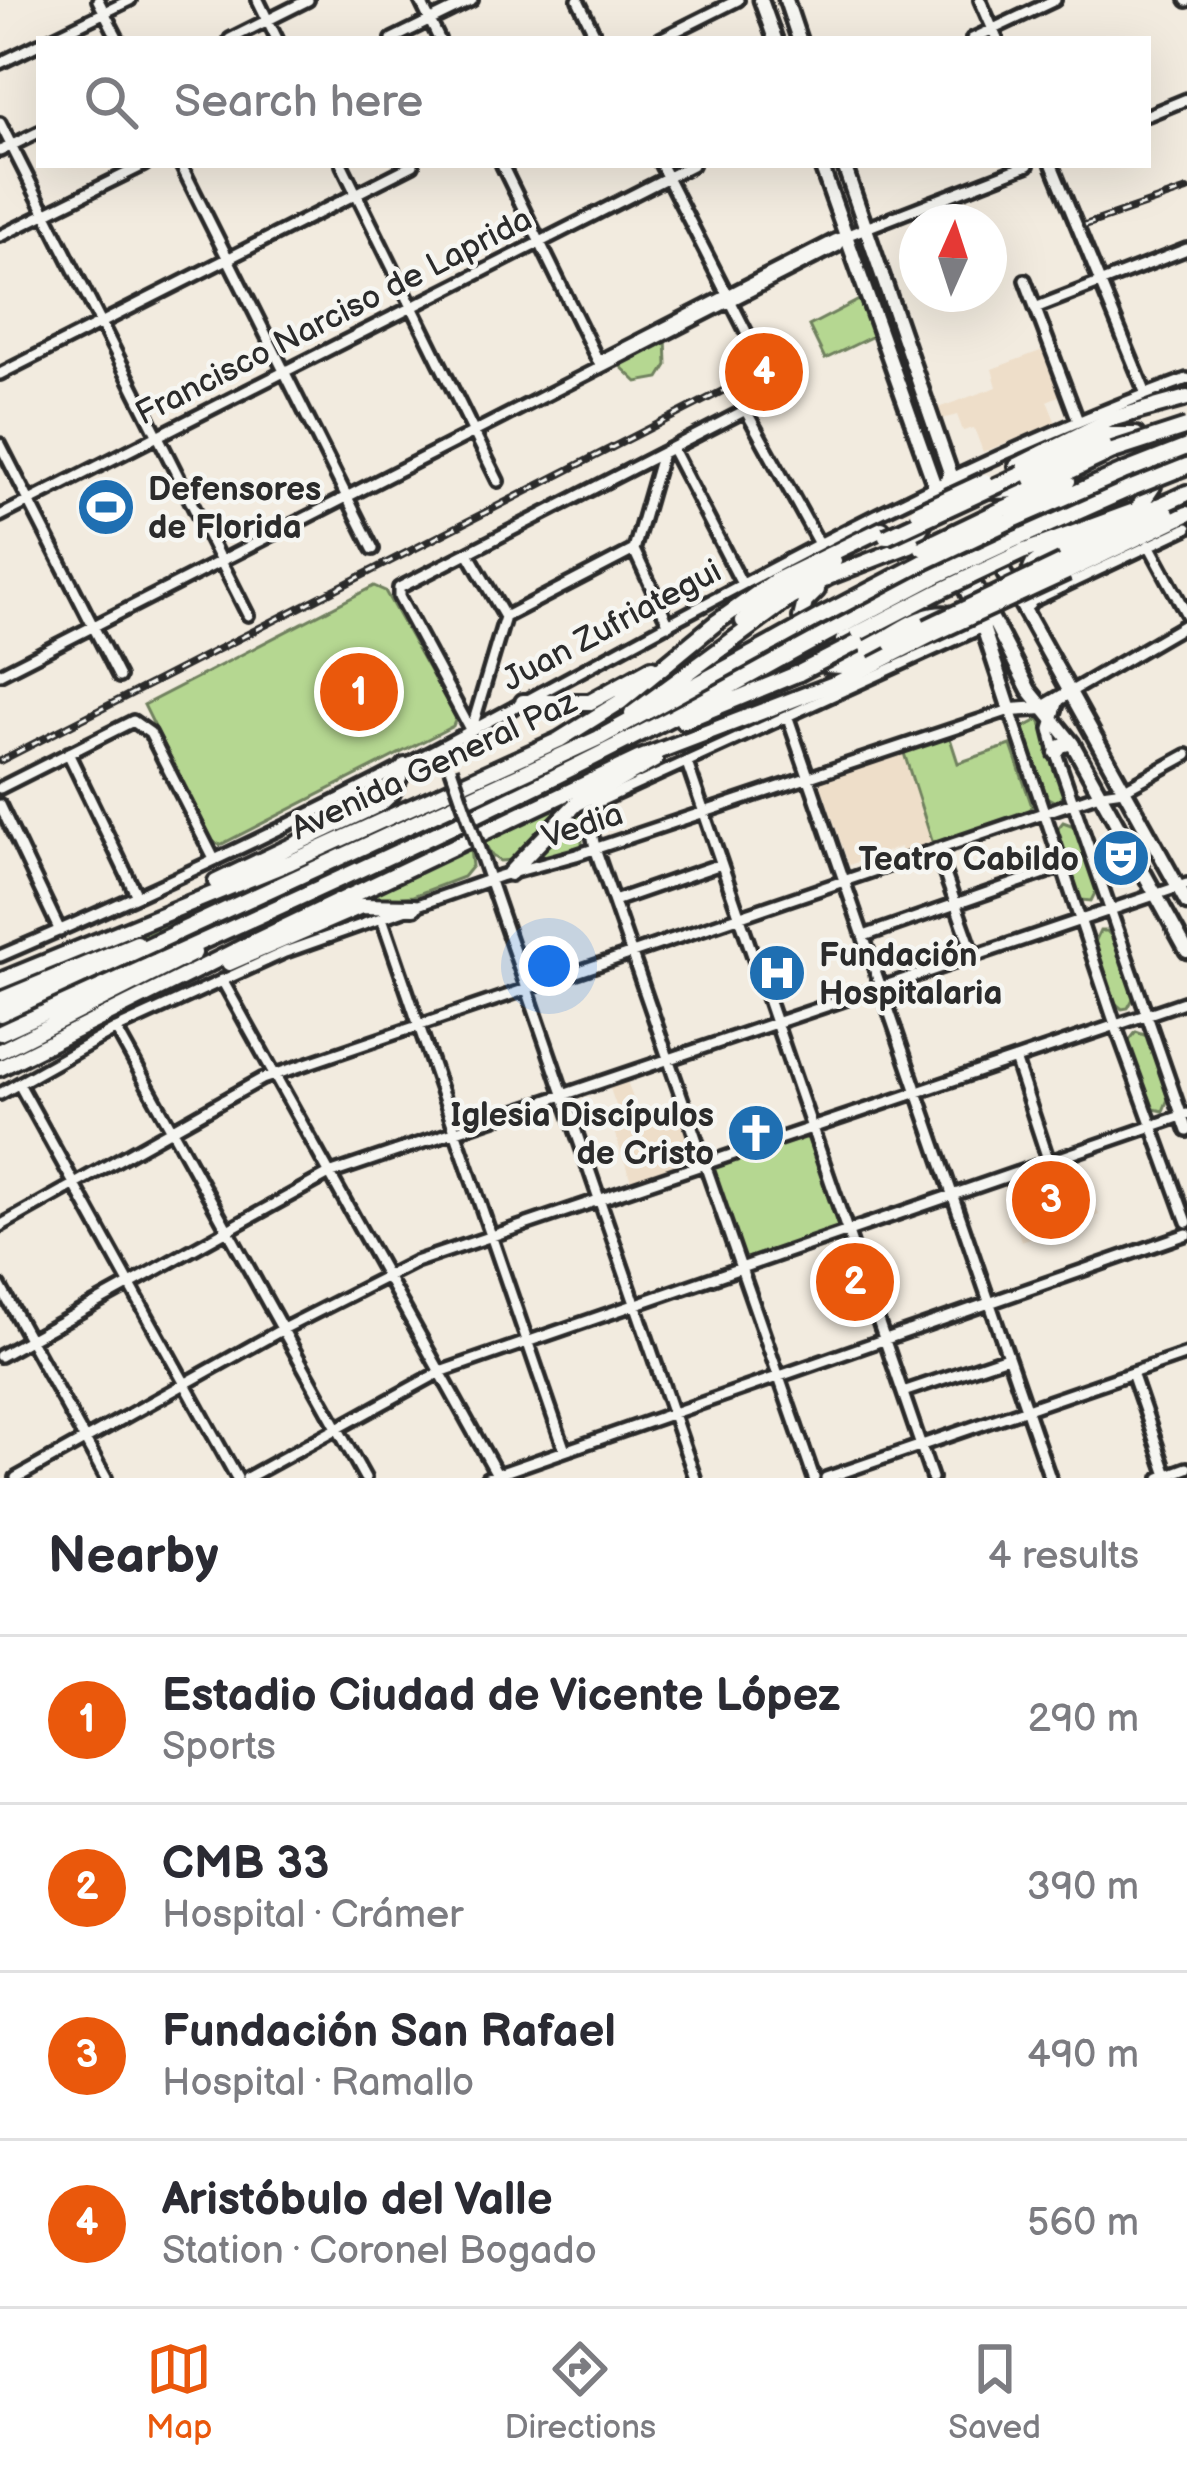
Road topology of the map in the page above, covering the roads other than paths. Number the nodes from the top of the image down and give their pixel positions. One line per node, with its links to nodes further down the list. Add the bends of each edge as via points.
1 (98, 0): 13 (street)
2 (130, 0): 13 (street)
3 (258, 0): 14 (street)
4 (308, 0): 14 (street)
5 (420, 0): 15 (street)
6 (472, 0): 15 (street)
7 (578, 0): 23 (street)
8 (738, 0): 24 (street)
9 (761, 0): 25 (main road)
10 (786, 0): 26 (main road)
11 (980, 0): 16 (street)
12 (1055, 0): 16 (street)
13 (104, 13): 17 (street); 18 (street)
14 (268, 20): 19 (street); 20 (street)
15 (430, 20): 21 (street); 22 (street)
16 (995, 34)
17 (56, 36)
18 (116, 36)
19 (236, 36)
20 (276, 36)
21 (398, 36)
22 (438, 36)
23 (596, 36)
24 (666, 36)
25 (774, 36)
26 (798, 36)
27 (36, 45): 28 (street)
28 (0, 63)
29 (1187, 99): 30 (street)
30 (1151, 114)
31 (0, 123): 33 (street)
32 (36, 133): 33 (street)
33 (11, 145): 34 (street); 48 (street)
34 (0, 151)
35 (138, 168): 48 (street)
36 (183, 168): 54 (street)
37 (344, 168): 47 (street)
38 (407, 168): 47 (street)
39 (504, 168): 52 (street)
40 (662, 168): 46 (street)
41 (686, 168): 46 (street, Francisco Narciso de Laprida)
42 (822, 168): 51 (main road)
43 (845, 168): 49 (main road)
44 (1021, 168): 49 (street)
45 (1053, 168): 56 (street)
46 (667, 177): 52 (street, Francisco Narciso de Laprida); 57 (street)
47 (357, 194): 54 (street); 58 (street)
48 (45, 213): 50 (street); 60 (street)
49 (868, 230): 51 (street); 81 (main road)
50 (0, 236)
51 (845, 239): 57 (street); 82 (main road)
52 (540, 241): 58 (street, Francisco Narciso de Laprida); 62 (street)
53 (1187, 249): 56 (street)
54 (227, 260): 60 (street); 63 (street)
55 (1025, 280): 59 (street)
56 (1101, 283): 59 (street); 67 (street)
57 (729, 298): 61 (street); 62 (street)
58 (411, 307): 63 (street, Francisco Narciso de Laprida); 72 (street)
59 (1035, 308): 70 (street)
60 (102, 323): 64 (street); 73 (street)
61 (755, 349)
62 (600, 365): 72 (street)
63 (284, 371): 73 (street, Francisco Narciso de Laprida); 85 (street)
64 (0, 374)
65 (1187, 379): 67 (street, Juan Zufriategui)
66 (779, 393): 69 (street)
67 (1146, 394): 70 (street, Juan Zufriategui)
68 (1182, 398): 79 (highway, Avenida General Paz, via 1094,426)
69 (746, 410): 76 (street); 96 (street)
70 (1078, 421): 81 (street, Juan Zufriategui)
71 (1187, 429): 77 (highway, bridge)
72 (475, 433): 80 (street); 85 (street)
73 (157, 434): 86 (street, Francisco Narciso de Laprida); 103 (street)
74 (0, 444): 86 (street)
75 (1187, 447): 77 (highway, bridge)
76 (667, 451): 99 (street); 100 (street); 105 (street)
77 (1122, 452): 79 (highway, via 1102,435); 83 (highway, via 1014,498); 101 (highway, Avenida General Paz, bridge)
78 (1187, 466): 102 (highway, Avenida General Paz, bridge)
79 (1019, 470): 95 (highway, Avenida General Paz, bridge)
80 (499, 481)
81 (957, 481): 82 (street, Juan Zufriategui)
82 (935, 492): 96 (street, Juan Zufriategui)
83 (990, 493)
84 (1187, 494): 91 (highway)
85 (348, 498): 98 (street); 103 (street)
86 (28, 501): 90 (street, Francisco Narciso de Laprida); 115 (street)
87 (1187, 503): 104 (highway)
88 (943, 514): 94 (main road)
89 (1187, 514): 104 (highway)
90 (0, 516)
91 (1138, 518): 102 (highway, via 1155,502 1158,483 1137,510); 108 (highway, via 1038,559)
92 (923, 524): 107 (highway, via 910,545)
93 (1187, 528): 97 (street)
94 (946, 531)
95 (884, 533): 117 (highway, Avenida General Paz, via 775,581); 123 (highway, via 778,594)
96 (818, 542): 105 (street, Juan Zufriategui)
97 (1149, 545): 108 (street); 109 (street)
98 (373, 549)
99 (634, 550): 111 (street); 113 (street)
100 (468, 553): 111 (street); 130 (street, via 398,591)
101 (923, 555): 107 (highway, via 814,592 796,621 796,602); 132 (highway, Avenida General Paz, bridge)
102 (1011, 555): 106 (highway, Avenida General Paz, bridge); 108 (main road); 108 (main road, via 1009,585)
103 (221, 563): 110 (street); 115 (street)
104 (1065, 567): 116 (highway, bridge)
105 (742, 584): 113 (street, Juan Zufriategui)
106 (938, 584): 118 (highway); 120 (highway, Avenida General Paz, bridge, via 828,633)
107 (807, 588): 123 (highway)
108 (1027, 608): 124 (main road)
109 (1187, 614)
110 (248, 615)
111 (505, 617): 130 (street)
112 (978, 624): 118 (highway, via 954,606 933,604); 126 (main road); 127 (main road, via 968,582); 128 (street)
113 (669, 625): 125 (street, Juan Zufriategui)
114 (1187, 625): 124 (street, Vedia)
115 (94, 626): 121 (street); 122 (street)
116 (929, 631): 119 (highway, via 847,665); 129 (highway, via 839,682)
117 (701, 635): 125 (highway, via 590,702); 168 (highway, Avenida General Paz, via 559,740)
118 (847, 647): 120 (highway, bridge)
119 (826, 665)
120 (792, 666): 131 (highway, Avenida General Paz); 131 (highway, via 743,698)
121 (0, 674)
122 (119, 677)
123 (676, 679): 132 (highway)
124 (1065, 696): 127 (main road, Vedia); 142 (main road)
125 (523, 702): 130 (street, Juan Zufriategui)
126 (1010, 710): 127 (main road, Vedia); 140 (street, Vedia); 147 (street)
127 (1047, 712): 133 (main road); 136 (street)
128 (788, 718): 138 (street); 140 (street)
129 (723, 725): 153 (highway, via 577,804); 178 (highway)
130 (471, 731): 134 (street, Juan Zufriategui)
131 (644, 735): 166 (highway, Avenida General Paz)
132 (598, 738): 169 (highway, Avenida General Paz)
133 (1072, 743): 136 (main road); 143 (main road)
134 (441, 747): 139 (street, Juan Zufriategui); 154 (street, bridge)
135 (68, 753): 141 (street); 150 (street, via 133,721 150,733); 158 (street)
136 (1055, 753): 144 (street)
137 (1187, 755): 142 (street)
138 (687, 763): 146 (street); 148 (street, via 598,802 588,813)
139 (405, 766): 150 (street, Juan Zufriategui); 168 (highway, via 380,804)
140 (808, 776): 146 (street, Vedia); 155 (street)
141 (0, 788)
142 (1123, 790): 143 (street); 156 (main road)
143 (1102, 793): 144 (street); 157 (main road)
144 (1072, 804): 147 (street); 163 (street)
145 (0, 805): 170 (street)
146 (704, 812): 148 (street, Vedia); 151 (street)
147 (1046, 813): 149 (street); 152 (street)
148 (595, 848): 153 (street, Vedia); 159 (street)
149 (936, 849): 155 (street); 160 (street)
150 (214, 860): 158 (street, Juan Zufriategui)
151 (721, 864): 159 (street); 164 (street)
152 (1062, 867): 160 (street); 167 (street)
153 (510, 873): 154 (street, Vedia)
154 (489, 880): 162 (street, Vedia); 179 (street)
155 (845, 880): 164 (street); 171 (street)
156 (1182, 885): 157 (street); 161 (main road)
157 (1156, 892): 163 (street); 172 (main road)
158 (136, 894): 170 (street, Juan Zufriategui)
159 (614, 901): 173 (street)
160 (955, 902): 171 (street); 175 (street)
161 (1187, 903)
162 (414, 907): 165 (street, Vedia); 178 (highway, via 361,905)
163 (1110, 909): 167 (street); 184 (street)
164 (738, 916): 173 (street); 185 (street)
165 (382, 918): 176 (street, Vedia); 186 (street)
166 (249, 920): 189 (highway, Avenida General Paz); 190 (highway)
167 (1081, 920): 175 (street); 187 (street)
168 (142, 922): 177 (highway, Avenida General Paz)
169 (188, 928): 181 (highway); 183 (highway, Avenida General Paz)
170 (60, 931): 174 (street, Juan Zufriategui)
171 (864, 936): 180 (street)
172 (1187, 951)
173 (632, 953): 179 (street); 191 (street)
174 (0, 956)
175 (974, 956): 180 (street)
176 (222, 980): 188 (street, Vedia); 194 (street)
177 (0, 981)
178 (167, 984): 193 (highway)
179 (526, 989): 186 (street); 198 (street)
180 (883, 989): 185 (street); 196 (street)
181 (0, 1000)
182 (1187, 1001): 184 (street)
183 (0, 1014)
184 (1146, 1016): 187 (street); 199 (street)
185 (775, 1024): 191 (street); 201 (street)
186 (419, 1025): 194 (street); 203 (street)
187 (1116, 1027): 192 (street); 200 (street)
188 (116, 1029): 195 (street, Vedia); 202 (street)
189 (0, 1033)
190 (0, 1051)
191 (670, 1059): 198 (street); 206 (street)
192 (1015, 1059): 196 (street); 205 (street)
193 (0, 1068)
194 (273, 1075): 202 (street); 207 (street)
195 (19, 1084): 197 (street, Vedia); 208 (street)
196 (918, 1092): 201 (street); 209 (street)
197 (0, 1094)
198 (563, 1095): 203 (street); 210 (street)
199 (1185, 1115): 200 (street); 204 (street)
200 (1151, 1127): 205 (street); 211 (street)
201 (811, 1129): 206 (street); 214 (street)
202 (172, 1131): 208 (street); 213 (street)
203 (455, 1131): 207 (street); 216 (street)
204 (1187, 1131)
205 (1049, 1162): 209 (street)
206 (705, 1164): 210 (street); 217 (street)
207 (329, 1174): 213 (street); 218 (street)
208 (74, 1186): 212 (street); 219 (street)
209 (952, 1195): 214 (street); 221 (street)
210 (599, 1202): 216 (street); 222 (street)
211 (1187, 1222)
212 (0, 1226)
213 (229, 1230): 219 (street); 223 (street)
214 (847, 1233): 217 (street); 225 (street)
215 (1187, 1234): 221 (street)
216 (493, 1236): 218 (street); 226 (street)
217 (741, 1269): 222 (street); 232 (street)
218 (386, 1275): 223 (street); 230 (street)
219 (129, 1285): 224 (street); 233 (street)
220 (0, 1286): 224 (street)
221 (989, 1302): 225 (street); 229 (street)
222 (636, 1305): 226 (street); 236 (street)
223 (284, 1329): 233 (street); 237 (street)
224 (30, 1339): 228 (street); 238 (street)
225 (885, 1339): 232 (street); 234 (street)
226 (528, 1342): 230 (street); 240 (street)
227 (1187, 1354): 231 (street)
228 (0, 1356)
229 (1007, 1357): 234 (street); 235 (street)
230 (440, 1372): 237 (street); 242 (street)
231 (1132, 1373): 235 (street); 243 (street)
232 (778, 1376): 236 (street); 250 (street)
233 (183, 1384): 238 (street); 246 (street)
234 (903, 1392): 239 (street)
235 (1025, 1408): 239 (street); 253 (street)
236 (672, 1412): 240 (street); 249 (street)
237 (337, 1428): 247 (street); 248 (street)
238 (84, 1439): 244 (street); 245 (street)
239 (921, 1445): 251 (street); 252 (street)
240 (564, 1448): 242 (street)
241 (1187, 1468): 243 (street)
242 (494, 1476)
243 (1165, 1477)
244 (16, 1478)
245 (106, 1478)
246 (237, 1478)
247 (247, 1478)
248 (365, 1478)
249 (695, 1478)
250 (814, 1478)
251 (826, 1478)
252 (932, 1478)
253 (1050, 1478)

